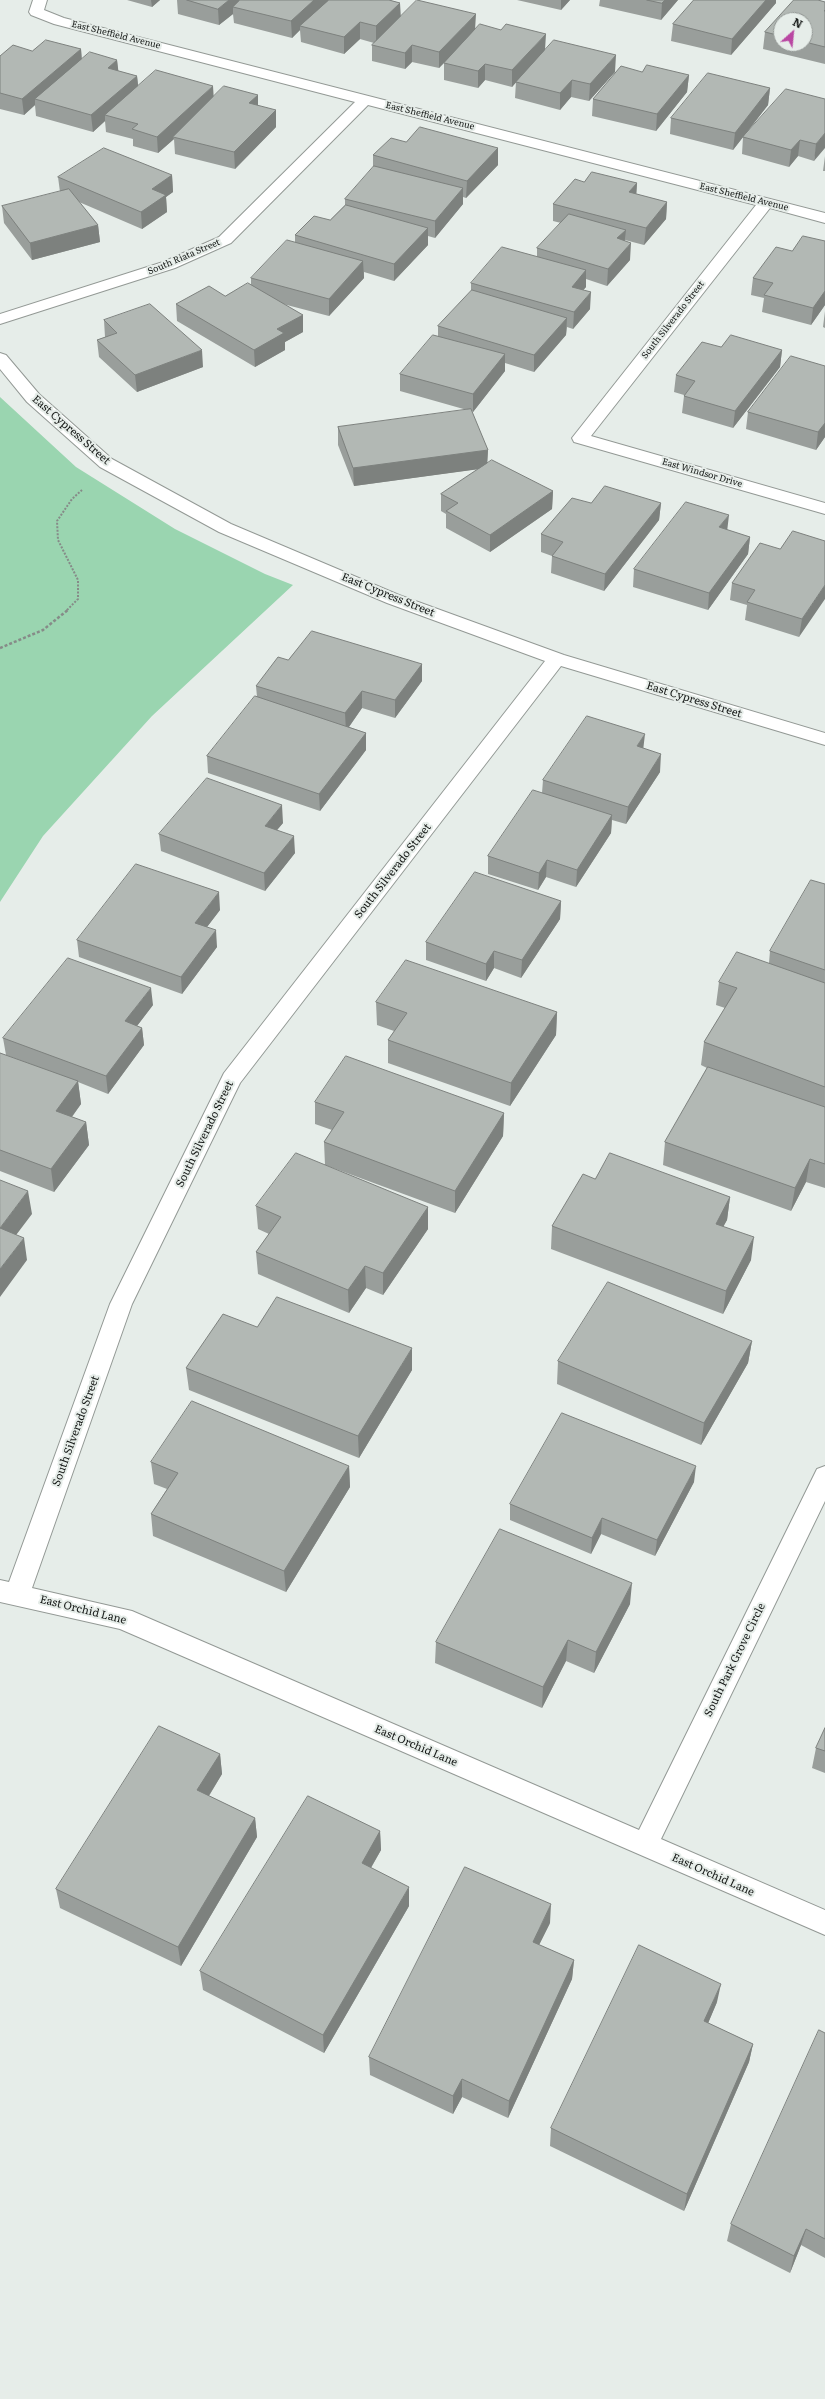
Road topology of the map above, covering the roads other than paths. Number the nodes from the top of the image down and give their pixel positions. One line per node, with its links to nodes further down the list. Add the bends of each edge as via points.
1 (38, 6): 2 (street, East Sheffield Avenue, via 59,21)
2 (365, 100): 3 (street, East Sheffield Avenue); 5 (street, South Riata Street, via 225,240 169,265)
3 (766, 203): 4 (street, East Sheffield Avenue); 7 (street, South Silverado Street)
4 (825, 218)
5 (0, 319)
6 (0, 358): 9 (street, East Cypress Street, via 33,398 106,463 225,528 393,599)
7 (580, 438): 8 (street, East Windsor Drive)
8 (825, 509)
9 (558, 658): 10 (street, East Cypress Street); 12 (street, South Silverado Street, via 231,1079 121,1304)
10 (825, 739)
11 (825, 1476): 13 (street, South Park Grove Circle)
12 (9, 1592): 13 (street, East Orchid Lane, via 123,1619)
13 (645, 1845): 14 (street, East Orchid Lane)
14 (825, 1923)

